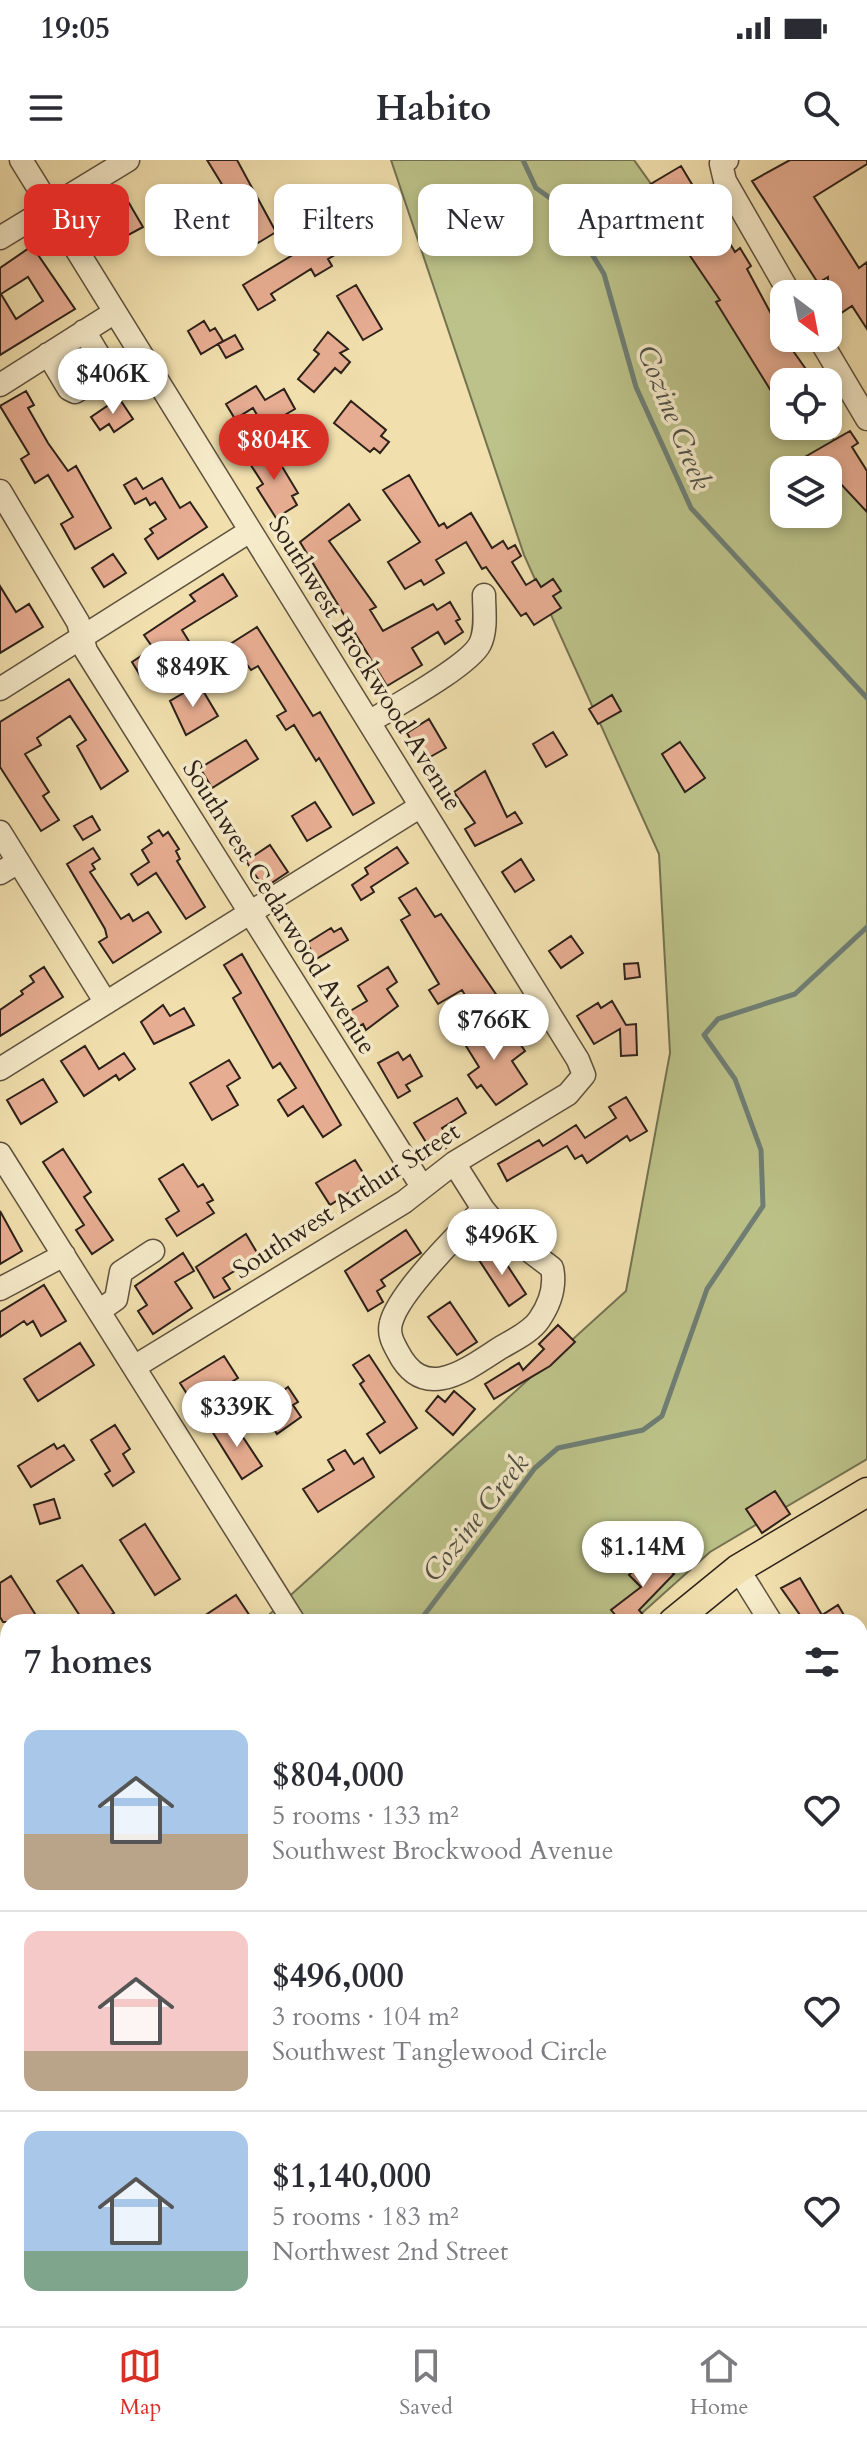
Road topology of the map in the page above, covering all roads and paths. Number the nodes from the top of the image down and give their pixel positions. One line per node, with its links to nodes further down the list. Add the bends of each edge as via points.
1 (21, 160): 4 (street, Southwest Brockwood Avenue)
2 (128, 160): 5 (street)
3 (727, 160): 9 (street, via 721,164 725,181)
4 (36, 184)
5 (88, 184)
6 (24, 223): 7 (street)
7 (0, 238)
8 (80, 256): 10 (street, Southwest Brockwood Avenue)
9 (782, 280)
10 (115, 312): 11 (street); 14 (street, Southwest Brockwood Avenue)
11 (84, 331): 13 (street); 15 (street)
12 (827, 352): 17 (street)
13 (48, 354): 15 (street, via 75,392); 16 (street)
14 (141, 354): 15 (street); 19 (street, Southwest Brockwood Avenue)
15 (110, 374)
16 (0, 385)
17 (867, 419)
18 (0, 491): 21 (street, Southwest Cedarwood Avenue)
19 (250, 531): 21 (street); 23 (street, Southwest Brockwood Avenue)
20 (484, 595): 23 (street, via 479,646 466,660)
21 (82, 637): 22 (street); 27 (street, Southwest Cedarwood Avenue)
22 (0, 689)
23 (369, 722): 24 (street, Southwest Brockwood Avenue)
24 (421, 806): 27 (street); 30 (street, Southwest Brockwood Avenue)
25 (0, 832): 26 (street)
26 (9, 868): 28 (street)
27 (251, 913): 28 (street); 33 (street, Southwest Cedarwood Avenue)
28 (106, 1003): 29 (street)
29 (0, 1069)
30 (584, 1075): 32 (street, Southwest Arthur Street, via 568,1094)
31 (0, 1154): 36 (street)
32 (454, 1163): 33 (street, Southwest Arthur Street); 34 (street)
33 (421, 1185): 39 (street, Southwest Arthur Street, via 404,1202)
34 (483, 1209): 34 (street, via 435,1257 391,1322 391,1338 406,1368 421,1377 439,1380 461,1373 518,1337 538,1321 554,1290 552,1268)
35 (153, 1251): 38 (street, via 121,1272 116,1299)
36 (64, 1255): 37 (street); 38 (street)
37 (0, 1289)
38 (99, 1311): 39 (street)
39 (134, 1367): 42 (street)
40 (867, 1492): 41 (main road)
41 (738, 1569): 43 (main road); 44 (street)
42 (289, 1614)
43 (683, 1614)
44 (766, 1614)

